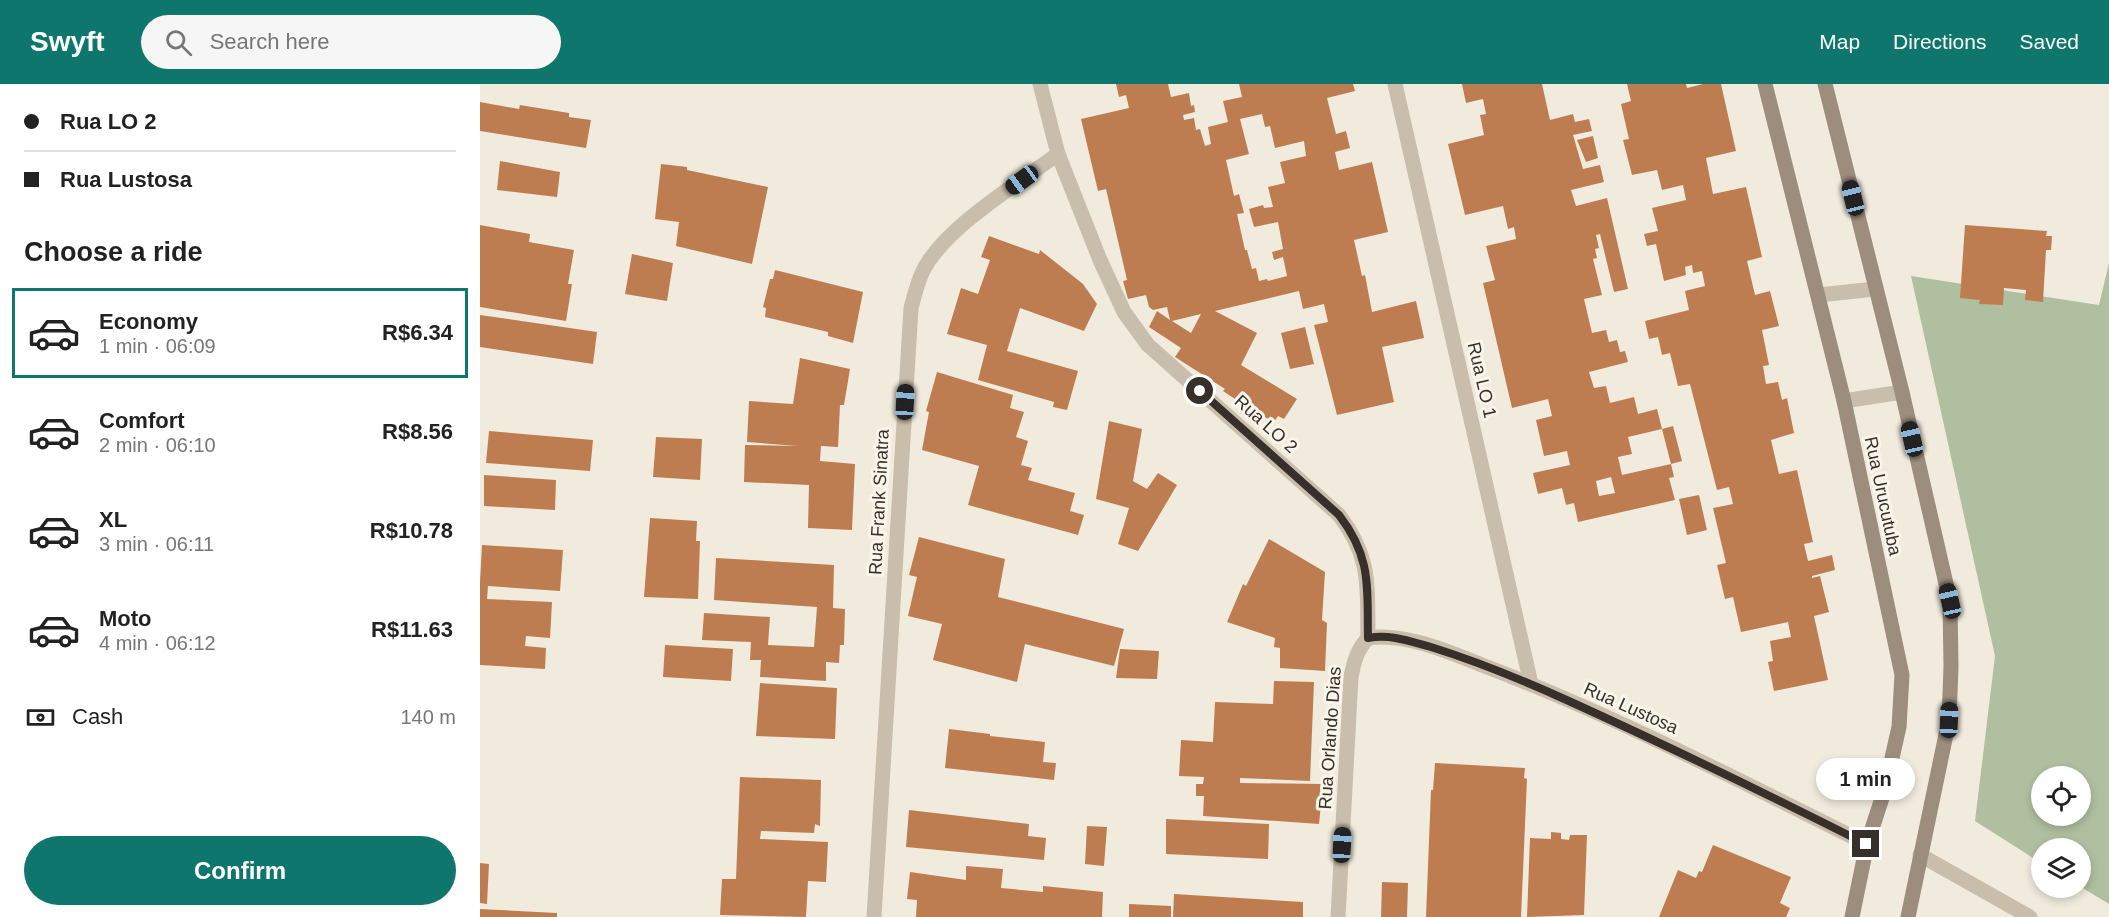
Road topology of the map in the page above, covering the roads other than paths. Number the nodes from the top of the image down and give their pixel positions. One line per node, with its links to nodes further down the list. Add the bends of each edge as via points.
1 (1040, 84): 5 (street, Rua LO 2)
2 (1395, 84): 11 (street, Rua LO 1)
3 (1765, 84): 7 (street, Rua Urucutuba)
4 (1826, 84): 6 (street)
5 (1058, 154): 10 (street, Rua LO 2, via 1119,302 1148,345 1339,515 1353,534 1367,578); 14 (street, Rua Frank Sinatra, via 968,220 942,244 923,271 910,308)
6 (1875, 289): 7 (street); 8 (street)
7 (1819, 295): 9 (street, Rua Urucutuba)
8 (1902, 392): 9 (street); 13 (street, via 1950,601 1949,720)
9 (1844, 401): 12 (street, Rua Urucutuba, via 1902,675 1899,726 1885,789)
10 (1368, 638): 11 (street, Rua Lustosa, via 1396,637); 15 (street, Rua Orlando Dias, via 1359,647 1351,677)
11 (1531, 684): 12 (street, Rua Lustosa, via 1688,755)
12 (1866, 844): 16 (street, Rua Urucutuba)
13 (1920, 855): 17 (street); 18 (street)
14 (874, 917)
15 (1338, 917)
16 (1852, 917)
17 (1908, 917)
18 (2030, 917)

